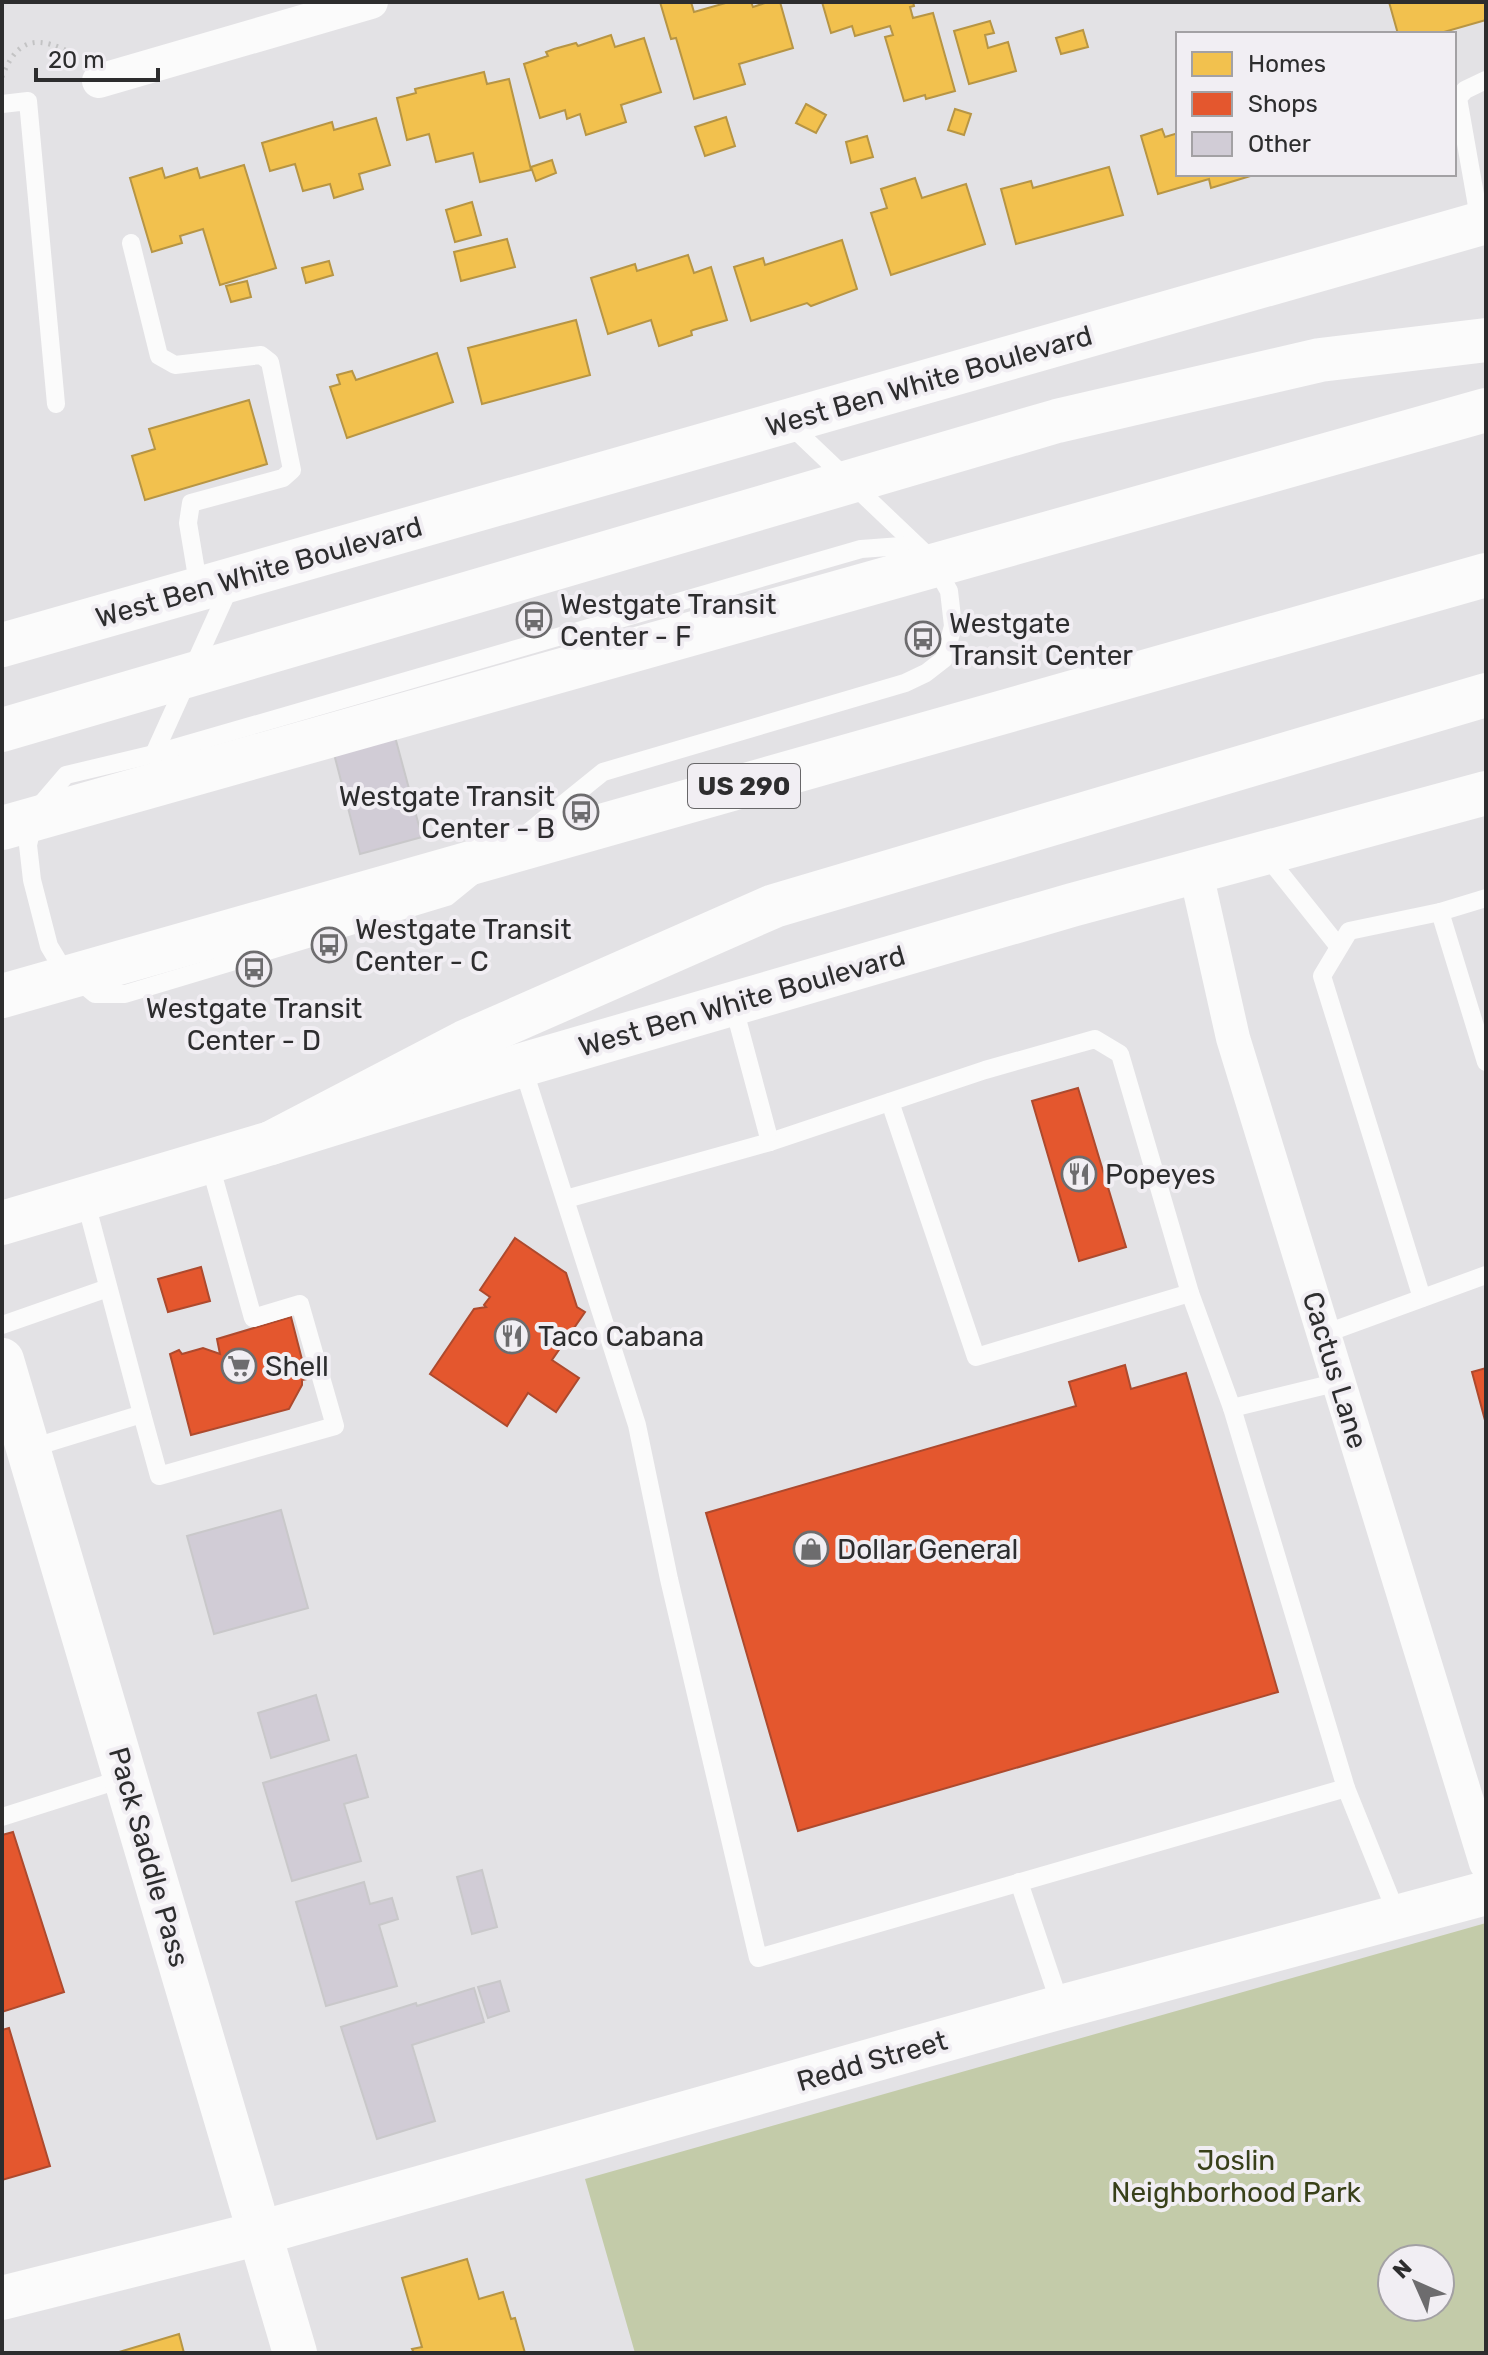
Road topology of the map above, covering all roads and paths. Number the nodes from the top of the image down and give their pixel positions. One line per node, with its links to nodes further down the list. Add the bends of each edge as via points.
1 (371, 2): 4 (street)
2 (2, 77): 4 (path, via 8,61 33,41 53,43 77,56 89,77)
3 (1486, 80): 6 (lane, via 1458,98)
4 (99, 81)
5 (2, 104): 9 (lane, via 28,101)
6 (1483, 222): 11 (main road, West Ben White Boulevard)
7 (131, 243): 14 (lane, via 159,356 175,365 261,355 270,362 292,470 283,478 191,503 188,523)
8 (1486, 340): 17 (main road, via 1320,360 1057,421)
9 (56, 404)
10 (1486, 410): 20 (main road)
11 (786, 421): 12 (lane); 14 (main road, West Ben White Boulevard)
12 (915, 545): 18 (lane, via 861,549); 18 (lane, via 930,558 949,591 953,626 944,659 926,673 603,772 447,897 125,994 95,994 61,966 49,946 28,845 36,810 66,775)
13 (1486, 575): 26 (main road, US 290)
14 (216, 584): 15 (main road, West Ben White Boulevard); 18 (lane)
15 (2, 645)
16 (1486, 695): 32 (main road, via 774,906 465,1042)
17 (2, 730)
18 (154, 754)
19 (1486, 793): 21 (main road, West Ben White Boulevard)
20 (2, 828)
21 (1265, 854): 22 (main road, West Ben White Boulevard); 25 (lane)
22 (1196, 873): 27 (main road, West Ben White Boulevard); 42 (street, Cactus Lane, via 1233,1038)
23 (1486, 898): 24 (lane)
24 (1440, 912): 25 (lane, via 1349,931); 28 (lane)
25 (1339, 947): 40 (lane, via 1322,976)
26 (2, 996)
27 (733, 1004): 29 (main road, West Ben White Boulevard); 31 (lane)
28 (1486, 1062)
29 (522, 1065): 32 (main road, West Ben White Boulevard); 35 (lane)
30 (890, 1102): 31 (lane); 39 (lane, via 976,1357); 39 (lane, via 1095,1039 1120,1054)
31 (770, 1142): 35 (lane)
32 (271, 1143): 33 (main road, West Ben White Boulevard)
33 (209, 1161): 34 (main road, West Ben White Boulevard); 46 (lane, via 253,1318 300,1304 335,1426 159,1476)
34 (85, 1197): 36 (main road, West Ben White Boulevard); 38 (lane)
35 (566, 1199): 52 (lane, via 637,1425 758,1958)
36 (2, 1223)
37 (1486, 1275): 40 (lane)
38 (108, 1288): 41 (lane); 46 (lane)
39 (1190, 1293): 45 (lane)
40 (1422, 1298): 42 (lane)
41 (2, 1325)
42 (1324, 1334): 44 (street, Cactus Lane)
43 (2, 1360): 47 (main road, Pack Saddle Pass)
44 (1339, 1382): 45 (lane); 51 (street, Cactus Lane)
45 (1232, 1408): 49 (lane)
46 (142, 1414): 47 (lane)
47 (28, 1449): 48 (main road, Pack Saddle Pass)
48 (126, 1778): 50 (lane); 56 (main road, Pack Saddle Pass)
49 (1346, 1788): 52 (lane); 54 (lane)
50 (2, 1817)
51 (1486, 1863)
52 (1019, 1882): 55 (lane)
53 (1486, 1893): 54 (main road, Redd Street)
54 (1398, 1917): 55 (main road, Redd Street)
55 (1061, 2007): 56 (main road, Redd Street)
56 (260, 2233): 57 (main road, Redd Street); 58 (main road, Pack Saddle Pass)
57 (2, 2298)
58 (295, 2353)

